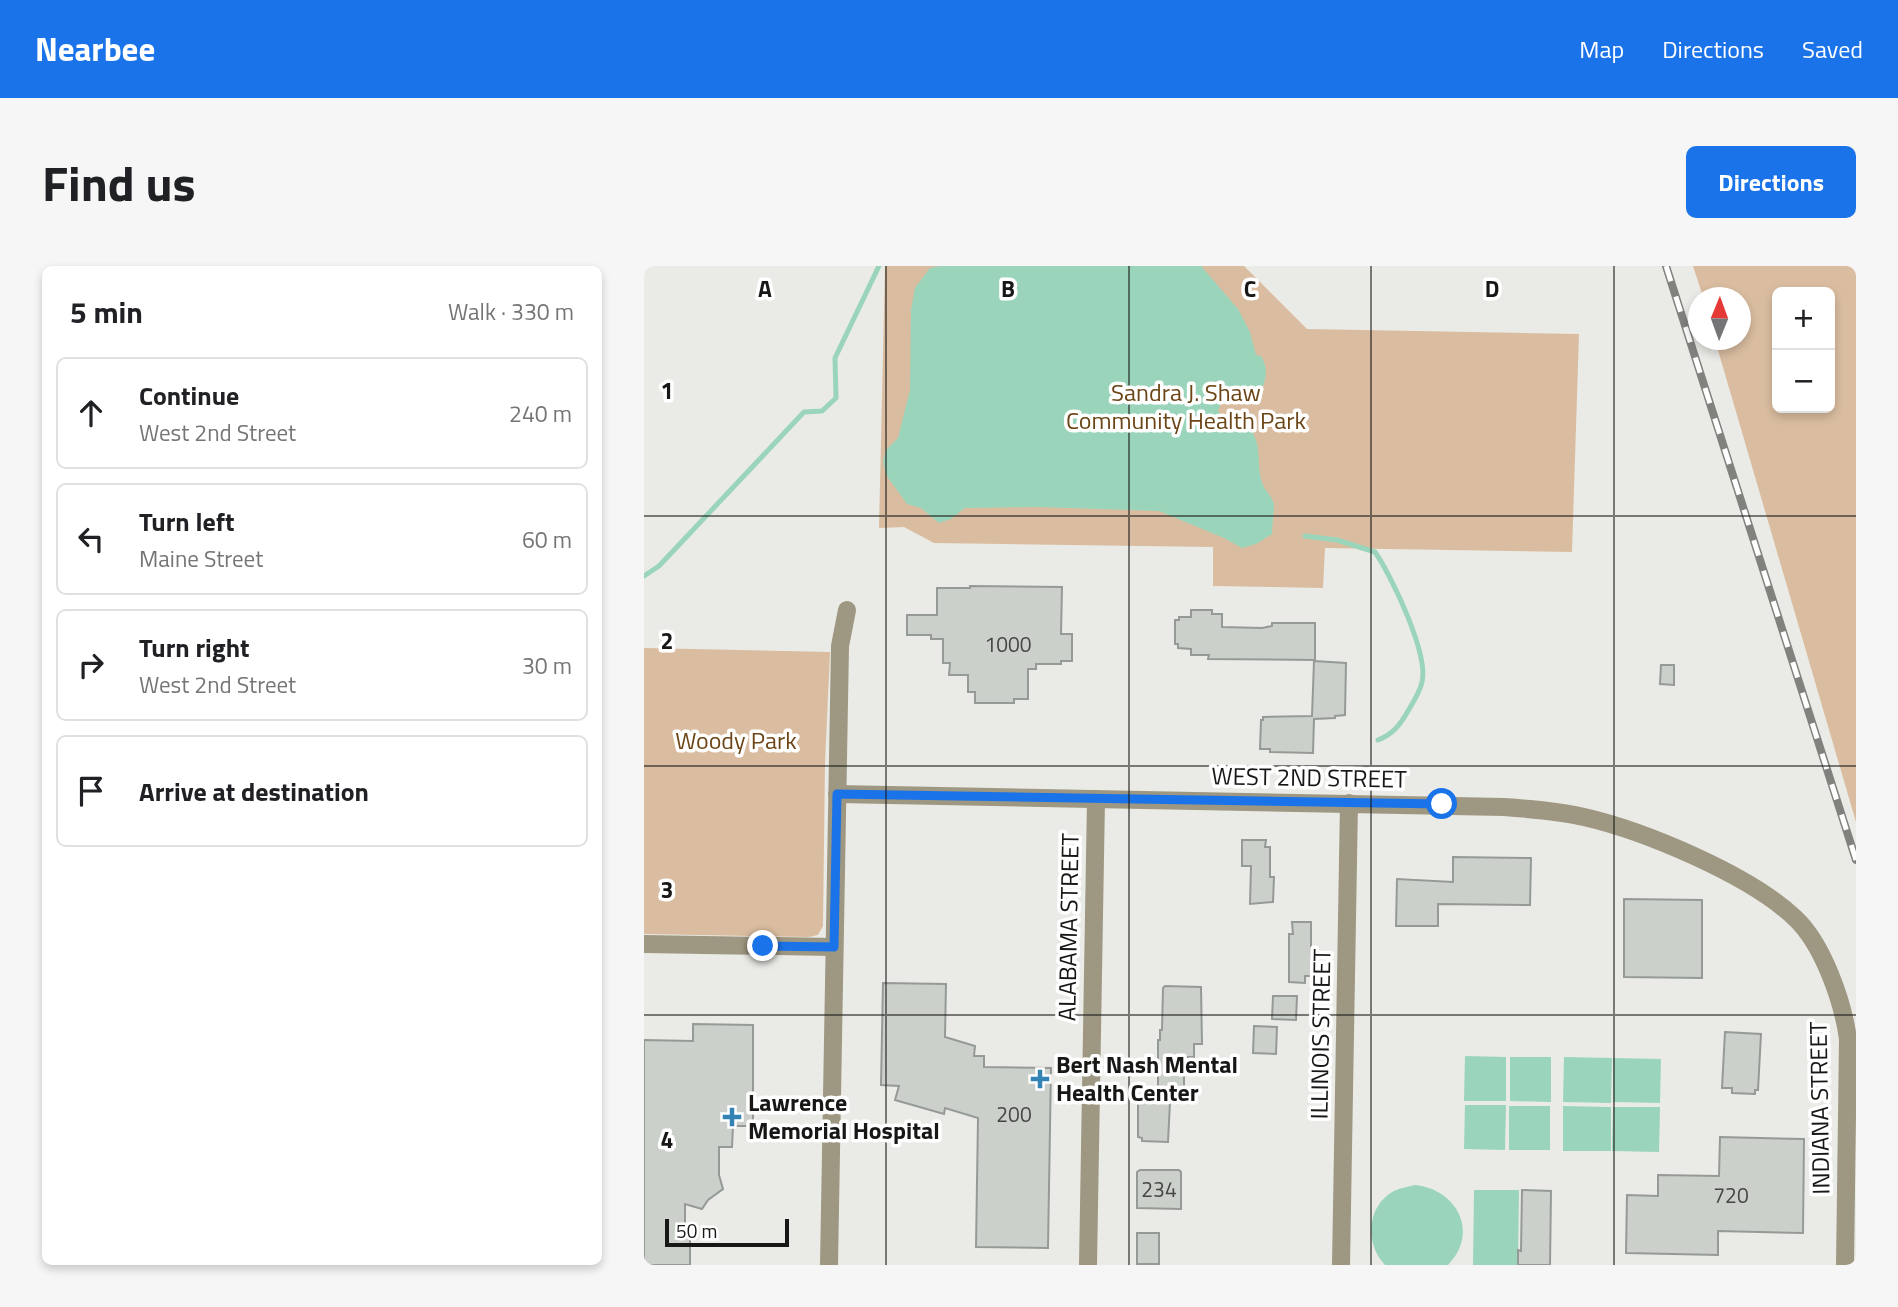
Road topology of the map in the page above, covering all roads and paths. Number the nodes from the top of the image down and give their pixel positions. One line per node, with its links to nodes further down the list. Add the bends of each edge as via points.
1 (847, 610): 2 (street, via 840,646)
2 (837, 794): 3 (street, WEST 2ND STREET); 7 (street)
3 (1096, 799): 4 (street, WEST 2ND STREET); 9 (street, ALABAMA STREET)
4 (1349, 803): 5 (street, WEST 2ND STREET, via 1504,807 1584,817 1638,834 1727,873); 10 (street, ILLINOIS STREET)
5 (1797, 919): 11 (street, INDIANA STREET, via 1832,978 1849,1039)
6 (644, 944): 7 (street)
7 (834, 947): 8 (street)
8 (829, 1265)
9 (1088, 1265)
10 (1341, 1265)
11 (1844, 1265)

